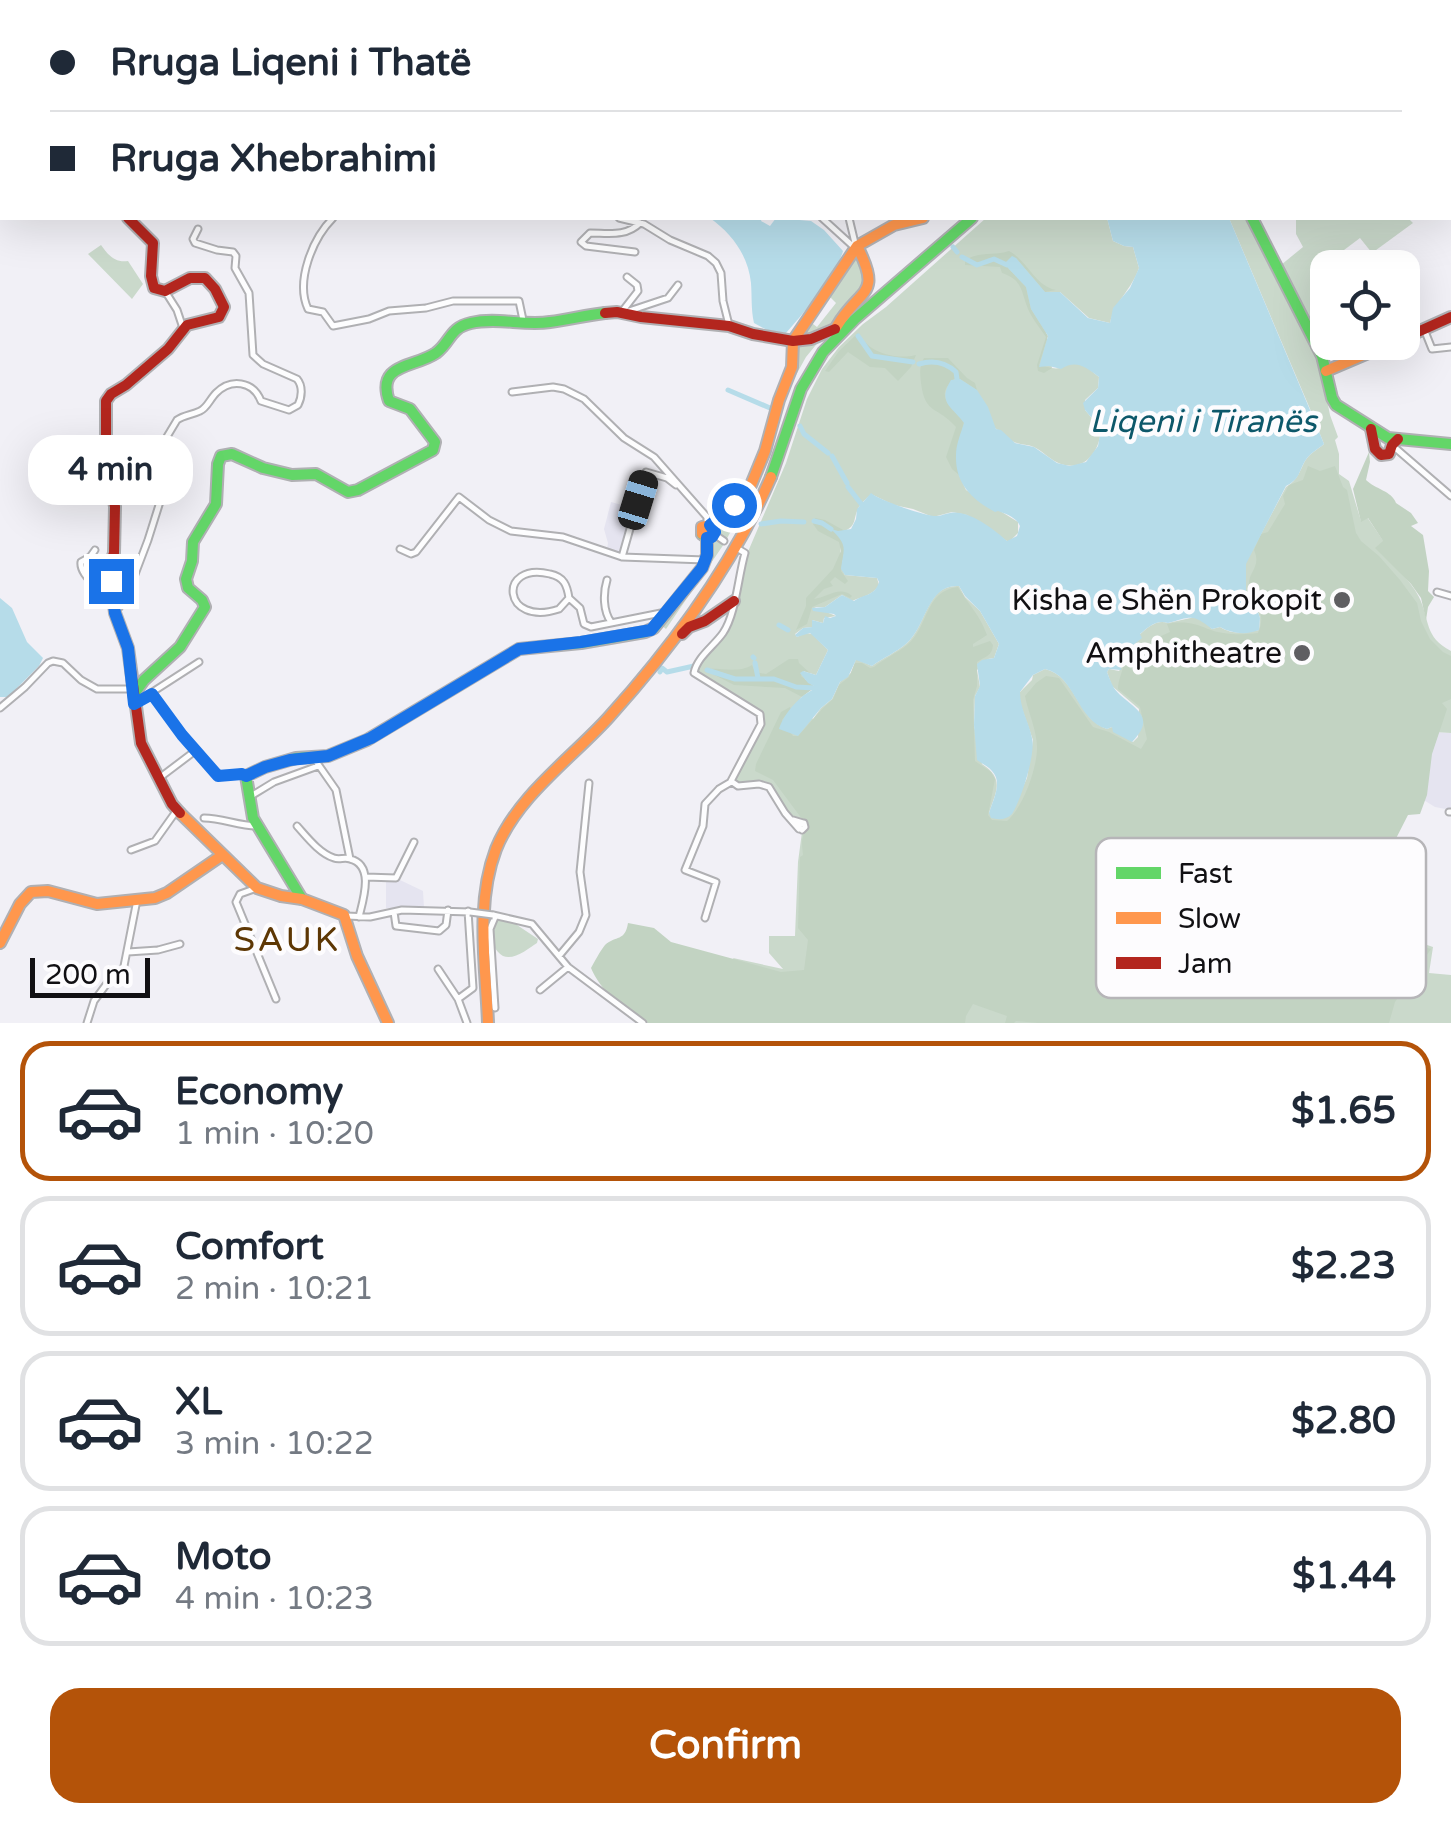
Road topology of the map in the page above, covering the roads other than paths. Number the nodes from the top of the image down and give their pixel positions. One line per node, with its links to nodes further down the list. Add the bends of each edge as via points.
1 (130, 220): 16 (main road, via 154,243 149,278)
2 (331, 220): 19 (street, via 314,247 304,297 308,309 323,312 333,326 397,309 478,300 518,300)
3 (628, 220): 10 (street)
4 (824, 220): 12 (street)
5 (849, 220): 12 (street)
6 (960, 220): 22 (main road)
7 (970, 220): 40 (main road, via 818,359 764,491)
8 (1256, 220): 28 (main road)
9 (893, 221): 12 (main road)
10 (640, 223): 13 (street, via 624,233 590,232 580,242); 20 (street, via 716,263)
11 (198, 228): 48 (street, via 194,243 236,256 249,293 253,355 297,379 301,397 290,410 261,400 249,385 233,385 177,420 162,445 164,489 148,540)
12 (856, 247): 22 (main road, via 871,284); 25 (main road)
13 (634, 252)
14 (628, 277): 17 (street, via 638,291)
15 (678, 285): 17 (street, via 668,298)
16 (165, 291): 21 (street); 21 (main road, via 200,277 221,299 219,317)
17 (624, 314): 19 (main road); 20 (main road)
18 (1451, 317): 23 (main road)
19 (524, 321): 54 (main road, via 459,327 434,354 392,374 386,397 410,410 435,446 358,490 344,491 316,474 292,476 221,456 216,504 193,542 186,579 205,607 180,646)
20 (729, 326): 25 (main road)
21 (183, 328): 41 (main road, via 168,349 106,400 116,507)
22 (836, 328): 25 (main road); 96 (main road, via 800,376 756,493 720,558 630,684 522,794 495,836 477,903)
23 (1424, 329): 24 (main road); 26 (street, via 1432,350)
24 (1420, 331)
25 (793, 341): 34 (main road, via 792,366 751,485)
26 (1451, 347)
27 (1352, 360): 28 (main road)
28 (1326, 371): 30 (main road, via 1336,405)
29 (512, 392): 32 (street, via 559,387 584,399)
30 (1388, 443): 31 (main road); 33 (street)
31 (1451, 444)
32 (688, 493): 34 (street); 38 (street, via 646,472)
33 (1451, 496)
34 (713, 533): 39 (main road)
35 (400, 548): 38 (street, via 414,556 459,497 508,530 570,539)
36 (94, 550): 41 (street, via 82,570 94,582)
37 (740, 550): 46 (street, via 745,552)
38 (622, 557): 39 (street)
39 (705, 560): 47 (main road)
40 (724, 565): 49 (main road, via 701,609); 51 (main road)
41 (107, 573): 48 (main road)
42 (607, 580): 50 (street)
43 (1437, 592): 44 (street)
44 (1451, 596)
45 (568, 598): 45 (street, via 563,580 548,574 526,574 512,590 520,608 536,613 559,609); 50 (street, via 588,626)
46 (734, 601): 49 (main road); 60 (street, via 729,624 695,665 696,675 762,719)
47 (668, 612): 50 (street); 57 (main road, via 649,631 517,650 371,738)
48 (115, 613): 54 (main road, via 128,648)
49 (711, 617): 51 (main road)
50 (611, 622)
51 (664, 651): 96 (main road, via 523,804 496,848 484,906)
52 (199, 662): 53 (street)
53 (152, 694): 54 (street); 56 (street)
54 (133, 696): 55 (street, via 97,690 63,663 50,661); 59 (main road)
55 (0, 708)
56 (195, 751): 58 (street, via 218,776); 59 (street)
57 (315, 762): 58 (main road, via 290,760); 62 (street); 71 (street, via 336,790)
58 (246, 776): 62 (main road)
59 (158, 780): 63 (main road)
60 (731, 782): 67 (street, via 765,784); 82 (street, via 705,804 685,870 716,882)
61 (589, 783): 86 (street, via 580,872 586,915)
62 (248, 798): 65 (main road)
63 (177, 810): 69 (street, via 155,841); 70 (main road)
64 (204, 818): 65 (street)
65 (257, 826): 74 (main road)
66 (297, 826): 71 (street, via 330,856)
67 (800, 826)
68 (414, 842): 72 (street, via 396,878)
69 (131, 850)
70 (222, 856): 73 (main road); 75 (main road, via 162,896)
71 (350, 858): 72 (street)
72 (366, 877): 81 (street)
73 (257, 888): 74 (main road); 90 (street, via 236,902)
74 (302, 899): 79 (main road)
75 (137, 900): 83 (main road, via 97,904 35,891 20,904); 85 (street)
76 (448, 910): 77 (street); 77 (street, via 439,930 396,926); 78 (street)
77 (394, 912): 81 (street)
78 (469, 912): 80 (street, bridge); 91 (street, via 474,986)
79 (344, 915): 81 (street); 94 (main road)
80 (495, 915): 86 (street, via 532,924); 92 (street)
81 (359, 917)
82 (705, 918)
83 (0, 942)
84 (180, 944): 85 (street)
85 (128, 952): 93 (street, via 120,977 99,992)
86 (559, 956): 87 (street)
87 (568, 966): 89 (street); 97 (street)
88 (438, 969): 91 (street)
89 (540, 990)
90 (276, 999)
91 (458, 999): 95 (street)
92 (495, 1008)
93 (87, 1023)
94 (388, 1023)
95 (468, 1023)
96 (485, 1023)
97 (643, 1023)

